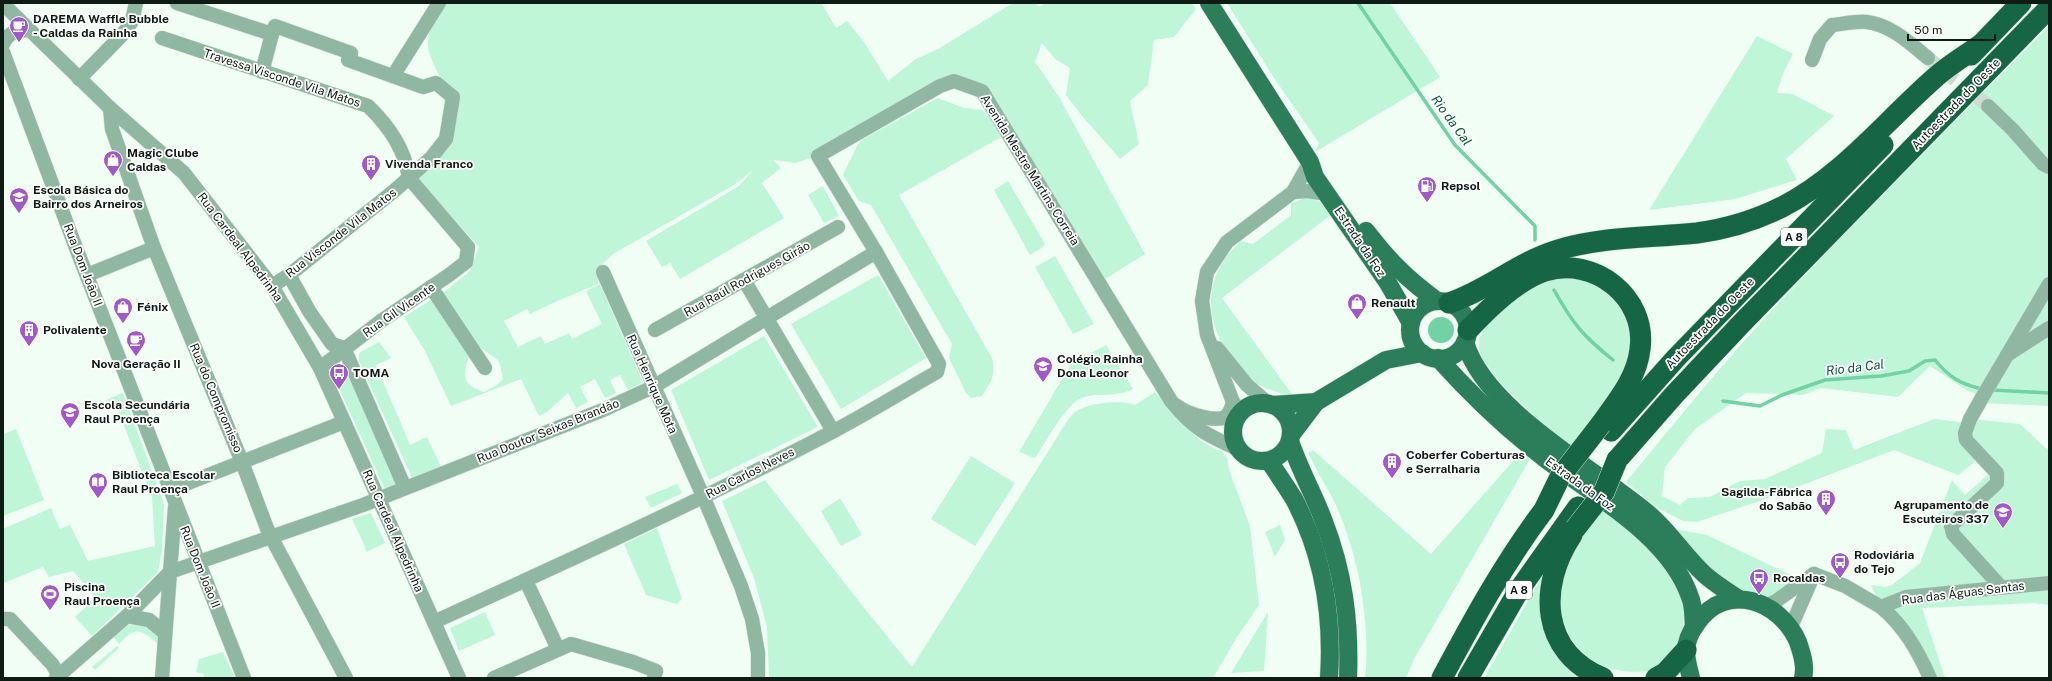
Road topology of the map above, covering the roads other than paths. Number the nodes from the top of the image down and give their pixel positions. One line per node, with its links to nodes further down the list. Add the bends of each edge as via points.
1 (136, 3): 19 (street, via 132,21 123,34)
2 (177, 3): 7 (street)
3 (439, 3): 18 (street)
4 (1209, 3): 22 (main road, Estrada da Foz)
5 (2021, 3): 13 (highway, Autoestrada do Oeste / A 8)
6 (3, 4): 9 (street, Rua Cardeal Alpedrinha)
7 (206, 8): 10 (street)
8 (2049, 8): 60 (highway, Autoestrada do Oeste / A 8, via 1741,324)
9 (29, 30): 12 (street, via 16,30); 19 (street, Rua Cardeal Alpedrinha)
10 (272, 34): 17 (street); 18 (street, via 275,26 344,50 351,53 348,60)
11 (162, 38): 17 (street, Travessa Visconde Vila Matos)
12 (3, 44)
13 (1980, 45): 37 (highway, via 1939,74 1832,173 1782,207 1714,230 1606,239 1558,250 1527,262 1480,291); 56 (highway, Autoestrada do Oeste / A 8)
14 (3, 52): 31 (street, Rua Dom João II)
15 (1928, 58): 16 (street, via 1897,34 1867,22 1832,25 1820,40)
16 (1812, 60)
17 (262, 72): 24 (street, Travessa Visconde Vila Matos, via 368,106 383,121 397,142)
18 (392, 76): 24 (street, Rua Visconde Vila Matos, via 423,87 436,83 453,97 446,139 431,158)
19 (79, 79): 21 (street, Rua Cardeal Alpedrinha)
20 (1988, 106): 23 (street)
21 (110, 108): 28 (street, Rua do Compromisso, via 112,128); 35 (street, Rua Cardeal Alpedrinha, via 184,173)
22 (1310, 162): 25 (street); 26 (main road, Estrada da Foz, via 1315,177); 37 (main road, Estrada da Foz, via 1322,173 1392,264 1412,283)
23 (2049, 167)
24 (409, 178): 32 (street, Rua Visconde Vila Matos); 36 (street, Rua Gil Vicente, via 468,247 466,262)
25 (1293, 192): 26 (street); 42 (street, via 1227,242 1207,272 1202,301)
26 (1327, 194): 39 (main road, Estrada da Foz, via 1388,283)
27 (838, 227): 33 (street, Rua Raúl Rodrigues Girão)
28 (154, 248): 31 (street); 62 (street, Rua do Compromisso)
29 (876, 252): 38 (street, Rua Doutor Seixas Brandão); 51 (street, Avenida Mestre Martins Correia, via 818,156 940,86 954,81 982,91); 57 (street, Rua Carlos Neves, via 939,364 937,372)
30 (603, 272): 50 (street, Rua Henrique Mota)
31 (87, 275): 64 (street, Rua Dom João II)
32 (289, 275): 35 (street, Rua Visconde Vila Matos); 44 (street, Rua Cardeal Alpedrinha, via 309,311 332,344)
33 (744, 280): 38 (street); 41 (street, Rua Raúl Rodrigues Girão)
34 (2049, 284): 46 (street)
35 (272, 286): 48 (street, Rua Cardeal Alpedrinha)
36 (431, 287): 44 (street, Rua Gil Vicente); 49 (street)
37 (1443, 302): 39 (main road, via 1429,303 1421,308); 43 (main road, via 1463,313 1467,321)
38 (767, 318): 50 (street, Rua Doutor Seixas Brandão); 57 (street)
39 (1411, 327): 45 (main road, via 1412,340); 47 (main road)
40 (2049, 328): 46 (street)
41 (656, 330)
42 (1207, 335): 53 (street, via 1247,385); 54 (street)
43 (1467, 336): 45 (main road, via 1454,354); 56 (highway, via 1495,304 1543,271 1568,267 1582,269 1609,281 1620,289 1634,311 1639,324 1641,343 1632,377); 75 (main road, Estrada da Foz, via 1472,360 1513,409 1556,446 1651,516 1704,574)
44 (344, 348): 48 (street, Rua Gil Vicente); 63 (street)
45 (1430, 356): 47 (main road); 81 (main road, Estrada da Foz, via 1546,460 1612,506 1652,541 1678,572 1686,586 1691,598)
46 (2005, 356): 74 (street, via 1970,419 1965,433 1966,440 1997,473 1997,483 1951,526 1953,534)
47 (1386, 360): 52 (main road)
48 (320, 368): 55 (street, Rua Cardeal Alpedrinha)
49 (485, 368)
50 (653, 387): 63 (street, Rua Doutor Seixas Brandão, via 603,410); 65 (street, Rua Henrique Mota)
51 (1171, 401): 54 (street, Avenida Mestre Martins Correia, via 1189,412 1218,419 1225,417); 59 (street, Avenida Mestre Martins Correia, via 1188,421 1206,435)
52 (1316, 402): 53 (main road); 58 (main road)
53 (1271, 405): 54 (main road); 58 (main road, via 1287,417)
54 (1237, 407): 59 (main road, via 1233,430)
55 (344, 422): 62 (street); 66 (street, Rua Cardeal Alpedrinha)
56 (1606, 427): 96 (highway, Autoestrada do Oeste / A 8, bridge, via 1522,540 1492,585)
57 (833, 431): 65 (street, Rua Carlos Neves)
58 (1290, 438): 61 (main road, via 1282,454); 95 (main road, via 1338,563 1347,607)
59 (1238, 449): 61 (main road, via 1249,459)
60 (1617, 460): 97 (highway, Autoestrada do Oeste / A 8, via 1578,507 1519,590); 98 (highway, bridge, via 1604,492 1556,563 1549,592 1550,611 1559,640 1579,664)
61 (1269, 461): 94 (main road, via 1299,510 1320,566 1328,606 1331,651)
62 (242, 462): 64 (street); 68 (street, Rua do Compromisso)
63 (405, 488): 66 (street, Rua Doutor Seixas Brandão)
64 (170, 490): 67 (street, Rua Dom João II)
65 (703, 496): 72 (street, Rua Carlos Neves); 93 (street, Rua Henrique Mota, via 752,619 758,653)
66 (379, 499): 68 (street, Rua Doutor Seixas Brandão); 80 (street, Rua Cardeal Alpedrinha)
67 (175, 504): 69 (street, Rua Dom João II); 70 (street)
68 (270, 536): 69 (street, Rua Doutor Seixas Brandão); 90 (street, Rua do Compromisso)
69 (198, 563): 70 (street, Rua Doutor Seixas Brandão); 89 (street, Rua Dom João II)
70 (170, 572): 78 (street); 83 (street)
71 (1814, 574): 76 (street, via 1776,602); 77 (street, via 1845,586); 82 (street)
72 (526, 581): 80 (street, Rua Carlos Neves); 84 (street)
73 (2049, 583): 74 (street, Rua das Águas Santas)
74 (2001, 587): 77 (street, Rua das Águas Santas, via 1906,597)
75 (1738, 599): 76 (main road); 81 (main road, via 1724,601 1712,607 1702,615)
76 (1765, 606): 82 (main road, via 1784,620)
77 (1881, 607): 102 (street, via 1895,618 1906,633)
78 (127, 616): 83 (street, via 150,620); 87 (street)
79 (3, 619): 87 (street, via 10,619 52,664)
80 (434, 622): 91 (street, Rua Cardeal Alpedrinha)
81 (1694, 627): 85 (main road)
82 (1790, 629): 101 (main road, via 1804,662)
83 (165, 633): 88 (street)
84 (558, 649): 86 (street, via 571,644 632,662); 92 (street)
85 (1686, 650): 99 (highway, via 1665,673); 100 (main road)
86 (655, 674)
87 (57, 677)
88 (162, 678)
89 (244, 678)
90 (346, 678)
91 (459, 678)
92 (494, 678)
93 (758, 678)
94 (1329, 678)
95 (1348, 678)
96 (1442, 678)
97 (1468, 678)
98 (1603, 678)
99 (1656, 678)
100 (1691, 678)
101 (1803, 678)
102 (1930, 678)

